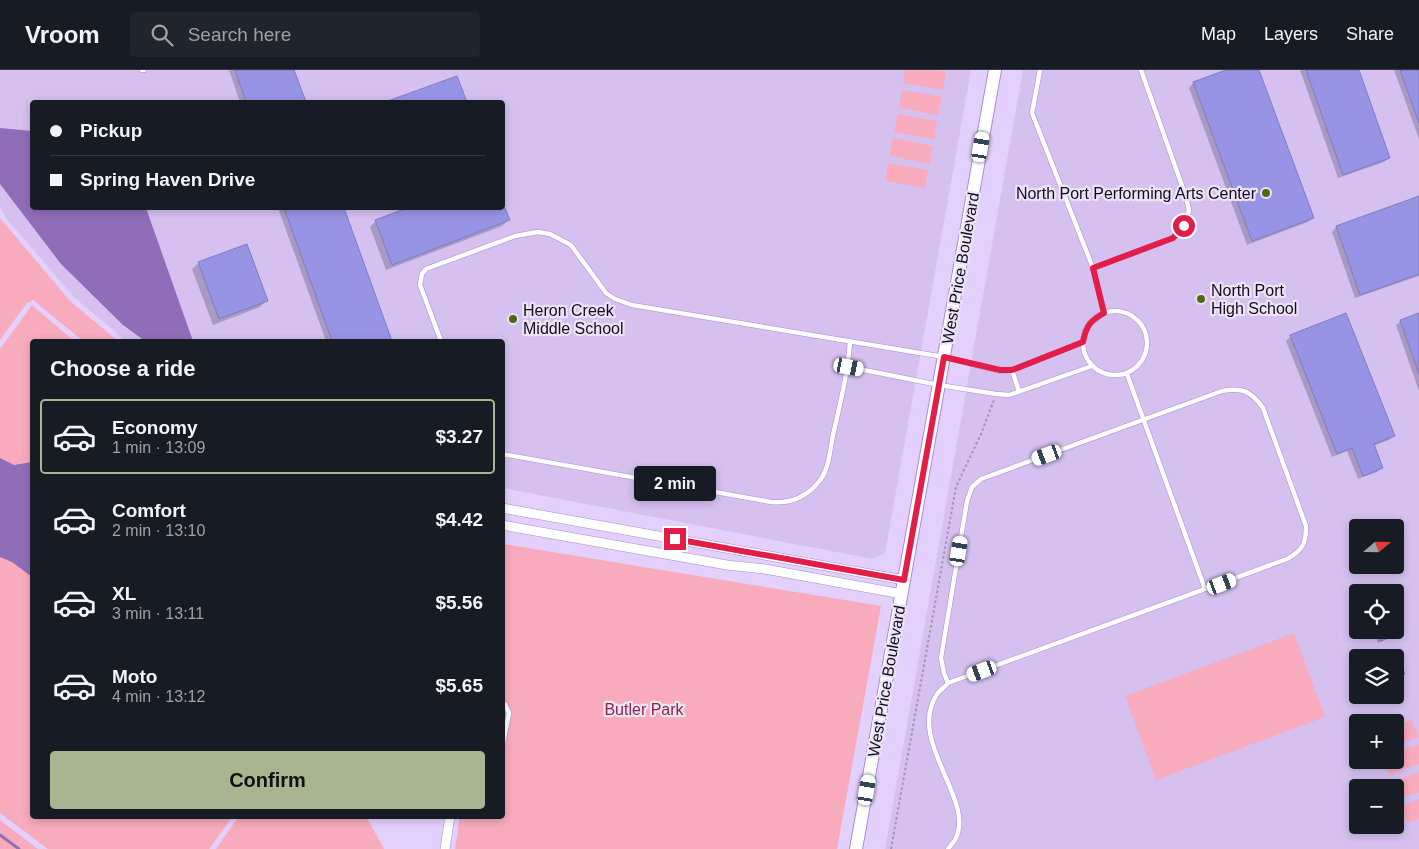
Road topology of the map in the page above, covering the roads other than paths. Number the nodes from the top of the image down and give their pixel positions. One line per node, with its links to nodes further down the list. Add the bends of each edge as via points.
1 (995, 70): 9 (street, West Price Boulevard)
2 (1040, 70): 4 (lane, via 1032,113)
3 (1141, 70): 4 (lane, via 1189,210 1184,226 1173,238)
4 (1093, 268): 5 (lane)
5 (1104, 313): 8 (lane, via 1093,319); 13 (lane, via 1128,314 1139,321 1146,332 1145,356 1138,367)
6 (440, 339): 7 (lane, via 420,285 422,274 514,236 538,232 550,234 570,245 606,293 632,305)
7 (850, 341): 9 (lane); 11 (lane)
8 (1083, 342): 10 (lane, via 1085,355); 12 (lane)
9 (944, 357): 12 (lane); 14 (street, West Price Boulevard)
10 (1092, 366): 13 (lane, via 1114,376); 15 (lane)
11 (849, 367): 14 (lane); 17 (lane, via 826,470 814,487 791,501 771,502)
12 (1012, 370): 15 (lane)
13 (1127, 374): 16 (lane)
14 (939, 385): 15 (lane, via 1009,395); 20 (street, West Price Boulevard)
15 (1019, 391)
16 (1143, 419): 21 (lane); 21 (lane, via 1222,391 1247,392 1256,398 1265,413 1306,526 1306,542 1298,553); 23 (lane, via 981,479 972,487 941,658)
17 (505, 455)
18 (505, 509): 20 (street)
19 (505, 527): 22 (street)
20 (904, 580): 22 (street, West Price Boulevard)
21 (1205, 590): 23 (lane)
22 (902, 594): 28 (street, West Price Boulevard)
23 (948, 683): 29 (lane, via 937,694 928,725 956,804 959,824 956,839)
24 (505, 704): 25 (lane, via 508,713)
25 (505, 730)
26 (450, 819): 27 (street)
27 (445, 849)
28 (858, 849)
29 (948, 849)

